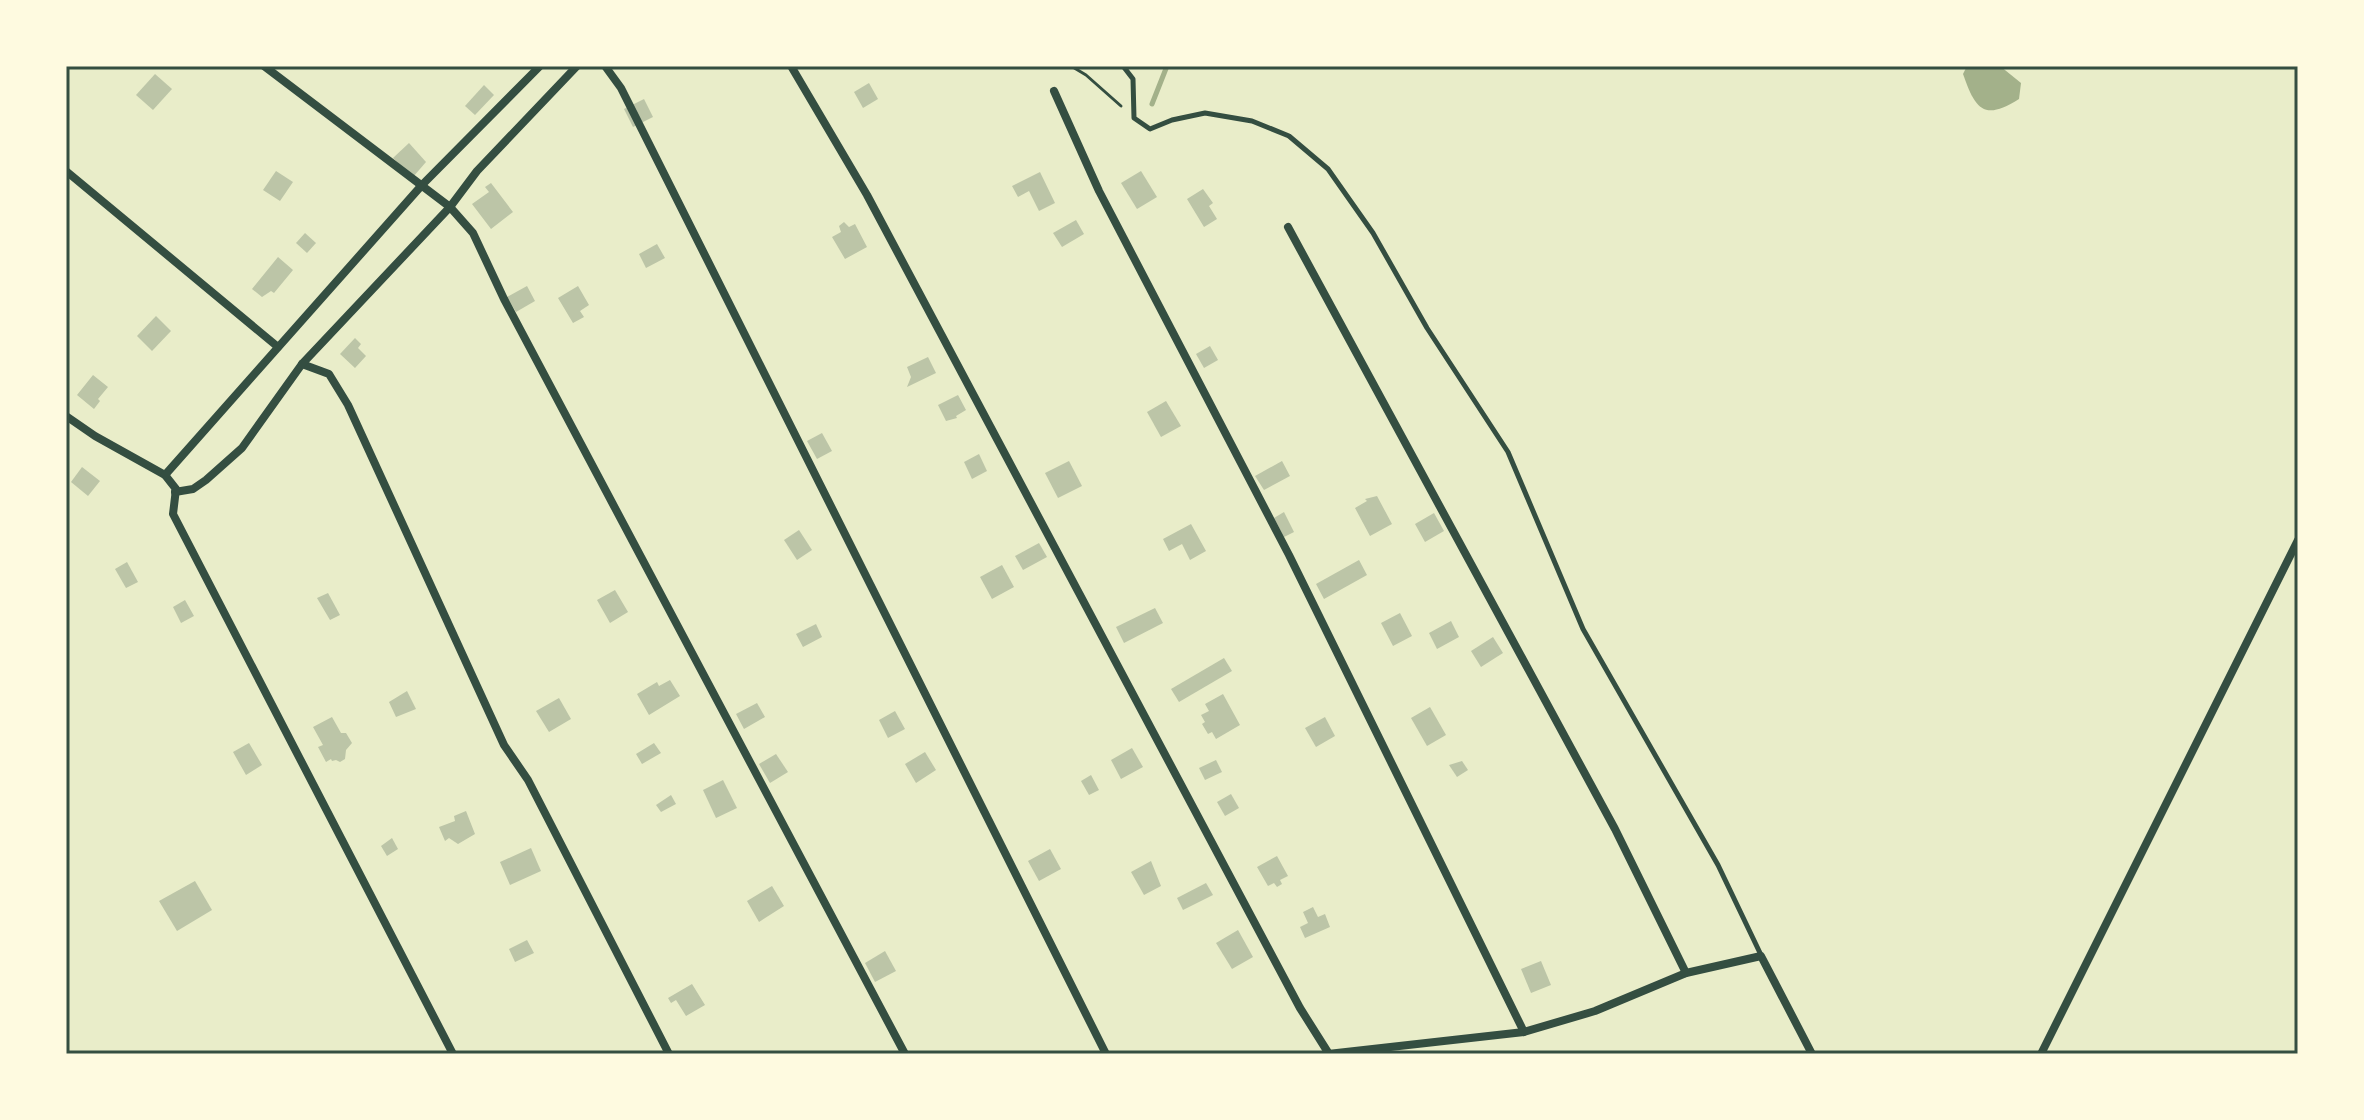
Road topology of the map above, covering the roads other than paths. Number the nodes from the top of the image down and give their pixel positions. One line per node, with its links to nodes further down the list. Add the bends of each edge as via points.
1 (264, 66): 9 (street)
2 (540, 66): 9 (street)
3 (577, 66): 10 (street, via 477,171)
4 (605, 66): 24 (street, via 621,88)
5 (791, 66): 25 (street, via 867,195)
6 (1123, 66): 18 (lane, via 1133,79 1134,118 1150,129 1205,113 1252,121 1289,136 1328,169 1508,452 1583,629 1718,865)
7 (1054, 91): 20 (street, via 1099,191 1289,555)
8 (66, 171): 12 (street)
9 (422, 185): 10 (street); 12 (street)
10 (450, 207): 13 (street); 23 (street, via 473,233)
11 (1288, 227): 19 (street, via 1615,829)
12 (278, 347): 15 (street)
13 (302, 364): 16 (street, via 242,448 193,489); 22 (street, via 329,374 348,405 504,745 528,780)
14 (66, 416): 15 (street)
15 (165, 475): 16 (street)
16 (175, 492): 21 (street, via 173,514)
17 (2298, 540): 27 (street)
18 (1761, 956): 19 (street); 26 (street)
19 (1686, 973): 20 (street, via 1595,1011)
20 (1524, 1032): 25 (street)
21 (453, 1054)
22 (669, 1054)
23 (905, 1054)
24 (1106, 1054)
25 (1329, 1054)
26 (1812, 1054)
27 (2041, 1054)

